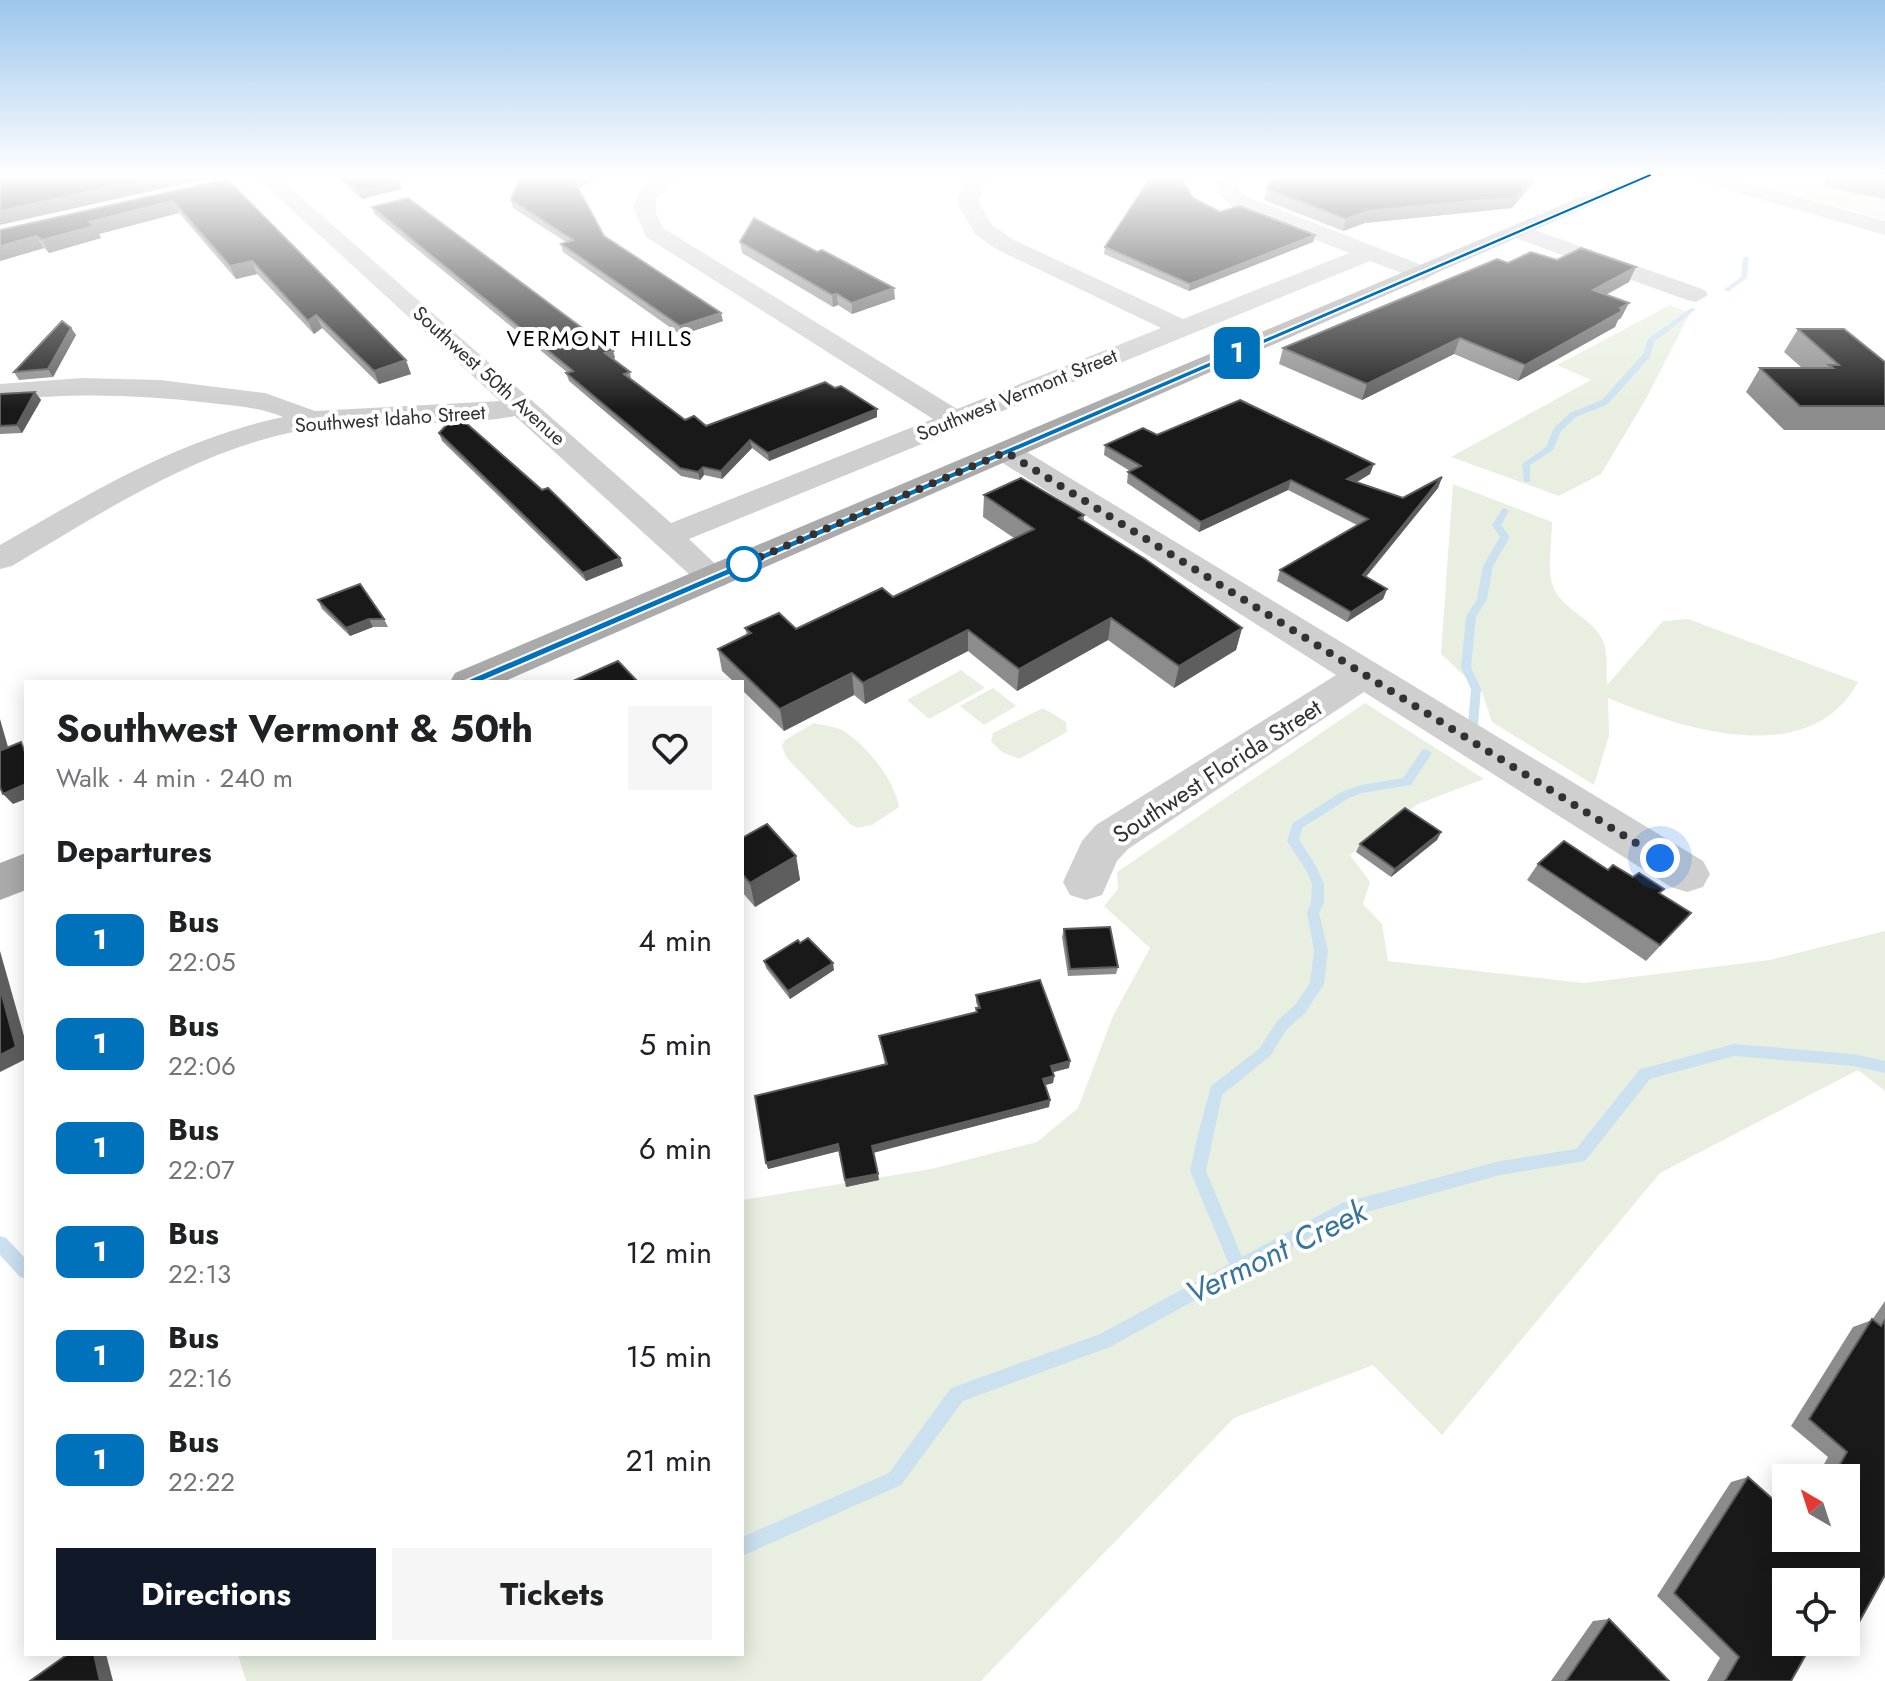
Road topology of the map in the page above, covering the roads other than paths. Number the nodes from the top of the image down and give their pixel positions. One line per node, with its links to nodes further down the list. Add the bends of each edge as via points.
1 (345, 253): 11 (street, Southwest 50th Avenue)
2 (688, 253): 13 (street)
3 (1024, 253): 9 (street)
4 (1470, 253): 7 (main road, Southwest Vermont Street)
5 (1580, 253): 8 (street)
6 (1368, 254): 7 (street); 9 (street, Southwest Vermont Street)
7 (1423, 274): 14 (main road, Southwest Vermont Street)
8 (1696, 295)
9 (1183, 329): 13 (street, Southwest Vermont Street)
10 (0, 392): 12 (street, via 140,385 254,400)
11 (521, 406): 12 (street, Southwest Idaho Street, via 475,414); 15 (street, Southwest 50th Avenue)
12 (310, 420): 16 (street, Southwest Idaho Street, via 162,467)
13 (955, 420): 15 (street, Southwest Vermont Street)
14 (1006, 452): 17 (main road, Southwest Vermont Street); 18 (street)
15 (667, 536): 17 (street, Southwest 50th Avenue)
16 (0, 559)
17 (713, 578): 19 (main road, Southwest Vermont Street)
18 (1365, 674): 21 (street); 23 (street, Southwest Florida Street, via 1112,837 1098,853)
19 (474, 680)
20 (24, 872): 22 (main road)
21 (1687, 874)
22 (0, 882)
23 (1086, 882)

